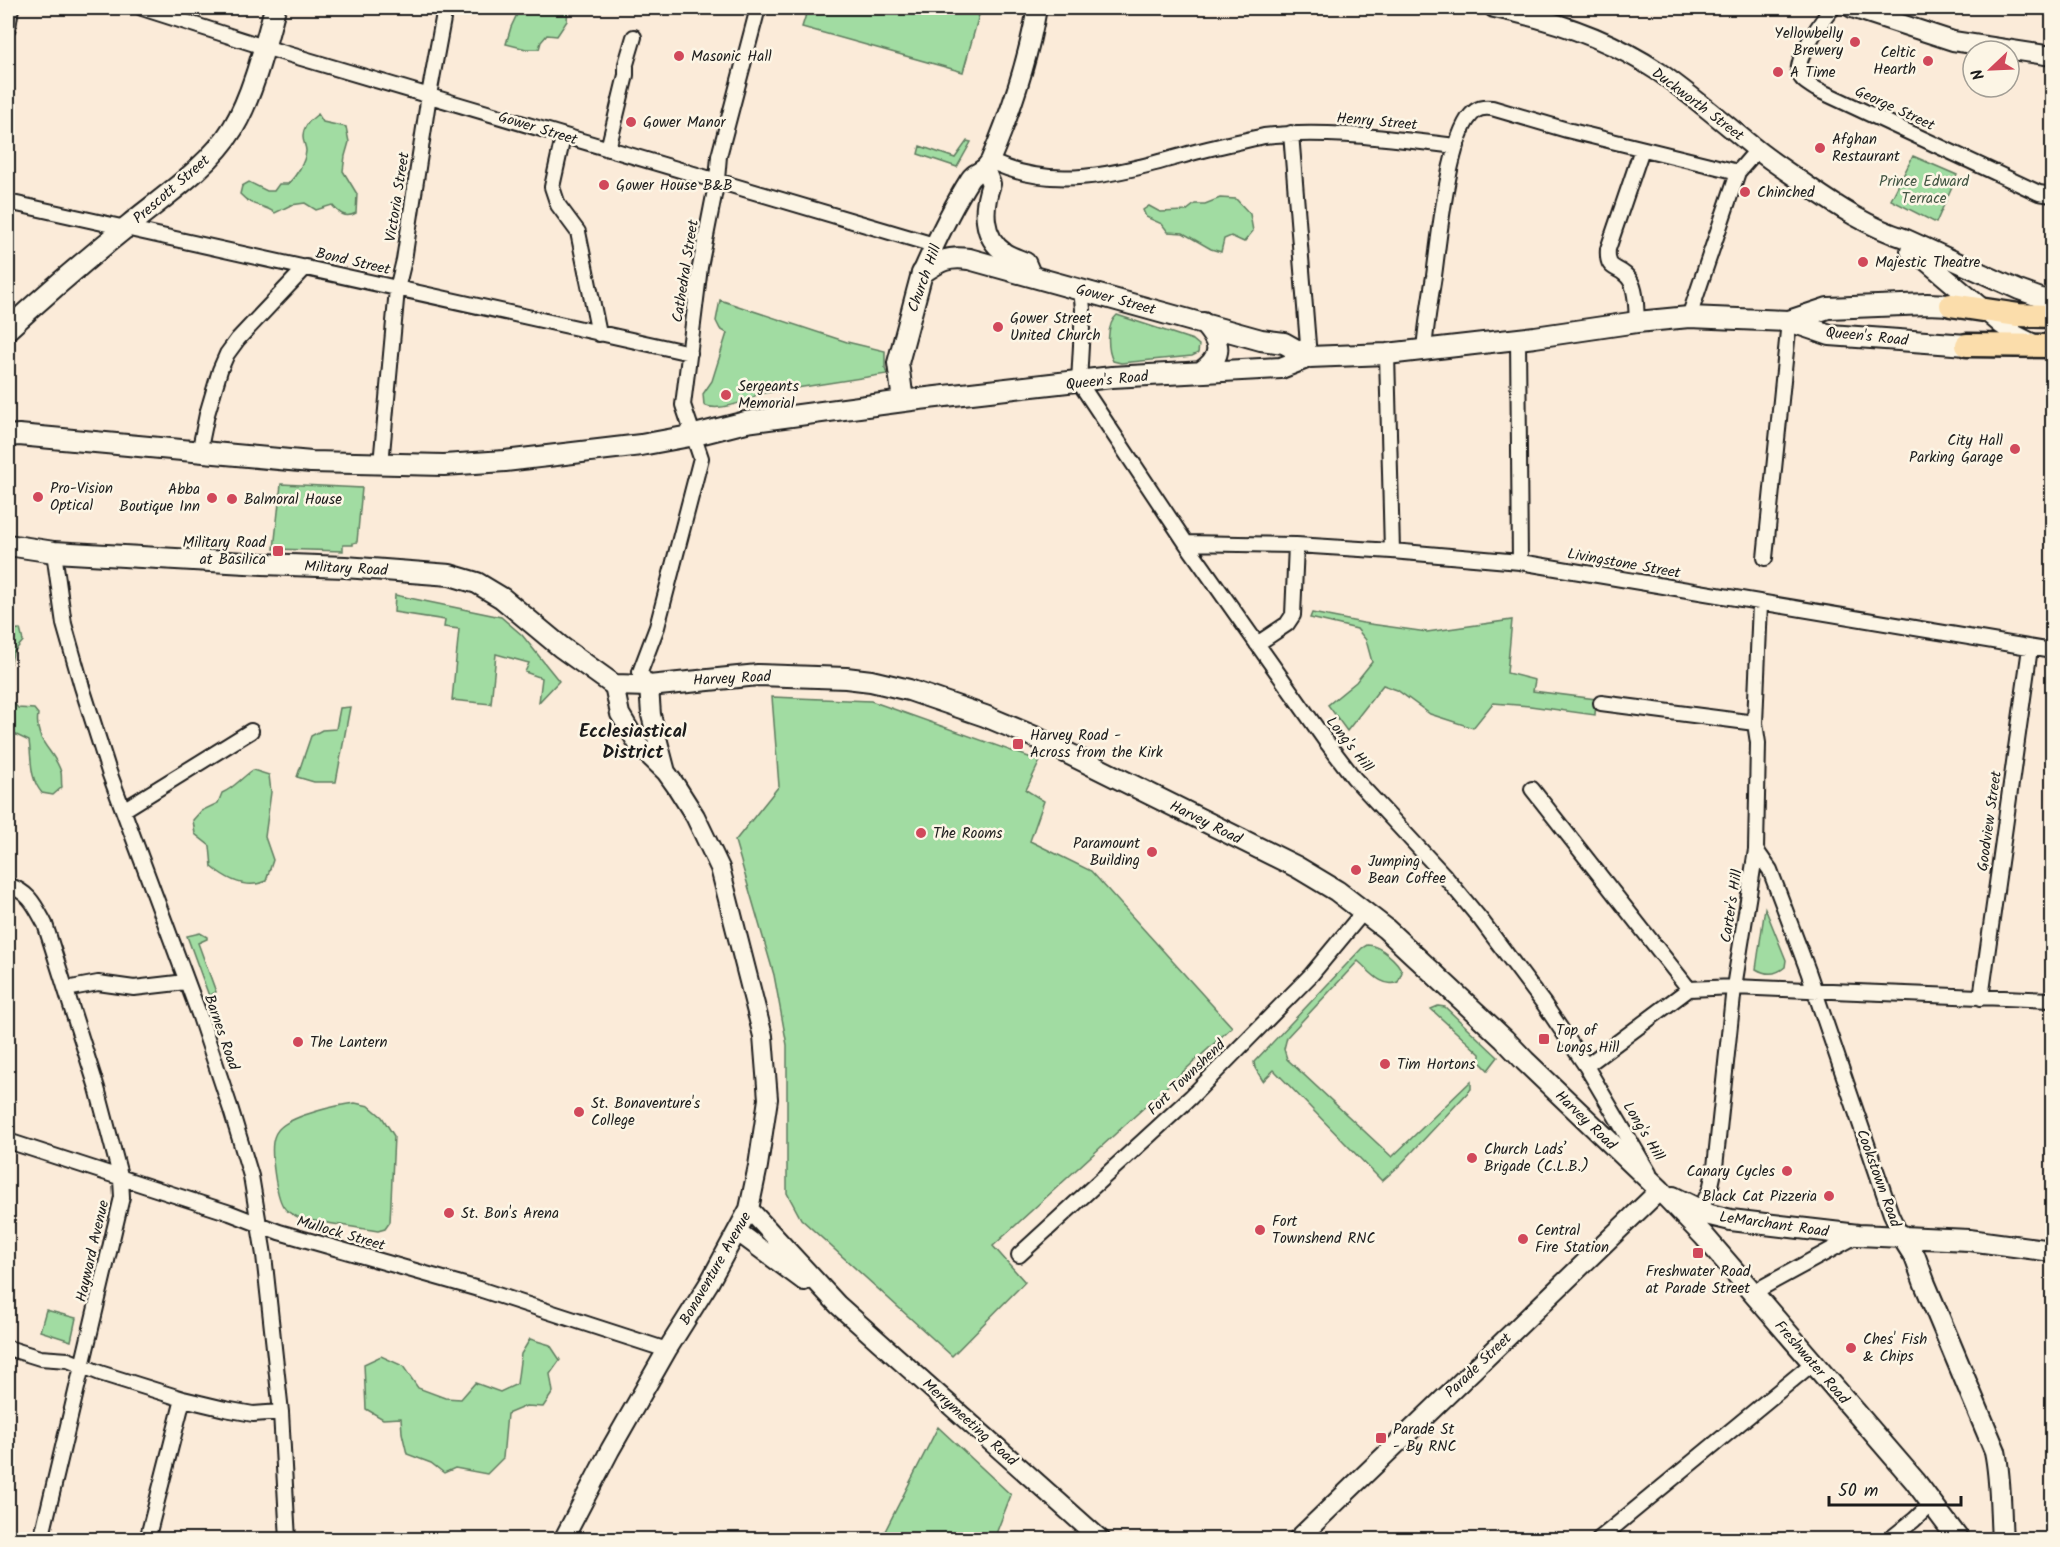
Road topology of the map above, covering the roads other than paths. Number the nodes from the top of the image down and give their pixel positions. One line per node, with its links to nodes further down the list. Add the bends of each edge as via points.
1 (11, 8): 10 (street)
2 (142, 8): 12 (street, Gower Street)
3 (275, 8): 12 (main road, Prescott Street)
4 (445, 8): 14 (street, Victoria Street)
5 (758, 8): 23 (street, Cathedral Street, via 719,156)
6 (1037, 8): 21 (street, Church Hill, via 1013,102)
7 (1494, 8): 20 (street, Duckworth Street, via 1557,24 1633,56 1699,102)
8 (1833, 8): 24 (street, George Street, via 1801,59 1798,67 1803,81 2039,193)
9 (1852, 8): 13 (street, via 1953,41)
10 (8, 28)
11 (634, 37): 18 (street)
12 (264, 47): 14 (street, Gower Street); 26 (main road, Prescott Street, via 243,107 222,144)
13 (2052, 56)
14 (429, 95): 16 (street, Gower Street); 32 (street, Victoria Street)
15 (1291, 133): 17 (street, Henry Street); 21 (street, Henry Street, via 1264,136 1107,175 1074,178); 50 (street)
16 (563, 136): 18 (street, Gower Street); 43 (street, via 552,187 558,205 578,232)
17 (1457, 146): 19 (street, via 1472,113 1482,107); 47 (street, via 1444,204)
18 (608, 149): 23 (street, Gower Street)
19 (1642, 149): 22 (street); 40 (street, via 1607,258 1614,269 1632,282)
20 (1757, 150): 22 (street); 27 (street, Duckworth Street, via 1837,206)
21 (988, 165): 28 (street, Church Hill, via 972,176); 31 (street, Church Hill, via 992,184 984,210 987,229 1003,252 1026,262)
22 (1738, 172): 38 (street)
23 (717, 180): 28 (street, Gower Street); 48 (street, Cathedral Street, via 700,267)
24 (2052, 195)
25 (8, 202): 26 (street, Bond Street)
26 (124, 229): 29 (street, Bond Street); 42 (main road, Prescott Street)
27 (1886, 232): 34 (street, Duckworth Street); 36 (street, Duckworth Street)
28 (934, 245): 30 (street, Church Hill)
29 (306, 267): 32 (street, Bond Street); 56 (street, via 227,354)
30 (922, 273): 31 (main road, Gower Street, via 954,257); 53 (main road, Church Hill, via 898,363)
31 (1032, 276): 33 (main road, Gower Street)
32 (397, 289): 43 (street, Bond Street); 57 (street, Victoria Street)
33 (1081, 290): 41 (main road, Gower Street); 52 (street)
34 (2052, 302)
35 (1951, 305): 36 (main road); 39 (main road, Queen's Road, via 1828,308)
36 (1988, 312): 37 (main road); 46 (street, Duckworth Street, via 2016,335)
37 (2052, 316)
38 (1689, 317): 39 (main road); 40 (main road)
39 (1789, 321): 45 (main road, Queen's Road, via 1830,335); 63 (street)
40 (1637, 322): 44 (main road)
41 (1203, 323): 50 (main road, Gower Street, via 1284,343); 51 (main road, via 1218,350 1216,358)
42 (8, 329)
43 (599, 334): 48 (street, Bond Street)
44 (1518, 339): 47 (main road); 64 (street)
45 (1967, 345): 46 (main road)
46 (2045, 346)
47 (1424, 350): 49 (main road)
48 (690, 353): 55 (street, Cathedral Street, via 683,405)
49 (1387, 354): 50 (main road); 61 (street)
50 (1309, 357): 51 (main road, Queen's Road, via 1281,368)
51 (1201, 372): 52 (main road, Queen's Road)
52 (1079, 382): 53 (main road, Queen's Road); 58 (street, Long's Hill)
53 (903, 401): 55 (main road, Queen's Road, via 756,420)
54 (8, 434): 56 (main road, Queen's Road)
55 (695, 435): 57 (main road, Queen's Road, via 505,461); 70 (street, Cathedral Street, via 702,458 657,627 640,672)
56 (199, 453): 57 (main road, Queen's Road)
57 (381, 464)
58 (1186, 543): 60 (street, Livingstone Street); 66 (street, Long's Hill)
59 (8, 545): 62 (main road, Military Road)
60 (1296, 545): 61 (street, Livingstone Street); 66 (street, via 1293,615 1287,624)
61 (1392, 551): 64 (street, Livingstone Street)
62 (54, 552): 69 (main road, Military Road, via 450,575 477,583 502,598); 76 (street, Barnes Road, via 64,624 102,749)
63 (1765, 558)
64 (1520, 562): 65 (street, Livingstone Street)
65 (1760, 604): 67 (street, Livingstone Street); 72 (street, Carter's Hill)
66 (1257, 644): 87 (street, Long's Hill, via 1342,762 1481,920)
67 (2030, 648): 68 (street, Livingstone Street); 85 (street, Goodview Street)
68 (2052, 651)
69 (614, 685): 70 (main road); 74 (street, Bonaventure Avenue, via 620,714 639,746)
70 (649, 686): 74 (street, Bonaventure Avenue, via 651,715); 79 (main road, Harvey Road, via 758,675 871,681 920,693 1035,737 1297,867)
71 (1601, 703): 72 (street)
72 (1755, 723): 77 (street, Carter's Hill)
73 (251, 731): 76 (street)
74 (666, 772): 91 (street, Bonaventure Avenue, via 695,816 720,868 763,1036 768,1099)
75 (1532, 789): 83 (street)
76 (125, 809): 80 (street, Barnes Road)
77 (1756, 850): 81 (street, Carter's Hill); 84 (street, Cookstown Road, via 1770,870)
78 (8, 885): 82 (street, Hayward Avenue, via 32,900 45,924)
79 (1364, 911): 90 (main road, Harvey Road, via 1504,1038); 98 (street, Fort Townshend, via 1311,975 1191,1098)
80 (186, 982): 82 (street, via 134,988 98,983); 93 (street, Barnes Road, via 235,1121)
81 (1734, 987): 83 (street); 84 (street); 92 (street, Carter's Hill, via 1718,1147 1710,1190)
82 (66, 989): 89 (street, Hayward Avenue)
83 (1689, 989): 87 (street)
84 (1814, 990): 85 (street); 96 (street, Cookstown Road, via 1890,1214)
85 (1981, 998): 86 (street)
86 (2052, 1000)
87 (1586, 1066): 90 (street, Long's Hill)
88 (8, 1141): 89 (street, Mullock Street)
89 (121, 1179): 93 (street, Mullock Street); 104 (street, Hayward Avenue, via 122,1197)
90 (1660, 1190): 92 (main road, LeMarchant Road); 99 (main road, Freshwater Road); 113 (street, Parade Street)
91 (749, 1209): 94 (street, Bonaventure Avenue); 100 (street, Merrymeeting Road)
92 (1700, 1210): 95 (main road, LeMarchant Road, via 1731,1220)
93 (259, 1225): 102 (street, Mullock Street, via 482,1290); 106 (street, Barnes Road)
94 (738, 1232): 100 (street, Merrymeeting Road); 102 (street, Bonaventure Avenue)
95 (1857, 1235): 96 (main road, LeMarchant Road); 99 (street, LeMarchant Road)
96 (1901, 1235): 97 (main road, LeMarchant Road); 117 (main road, Cookstown Road, via 1916,1257 1995,1450 2001,1476)
97 (2052, 1251)
98 (1019, 1255)
99 (1752, 1293): 103 (main road, Freshwater Road)
100 (838, 1305): 108 (street, Merrymeeting Road)
101 (8, 1348): 104 (street)
102 (667, 1350): 112 (street, Bonaventure Avenue)
103 (1813, 1363): 107 (main road, Freshwater Road); 114 (street)
104 (82, 1366): 105 (street); 109 (street, Hayward Avenue)
105 (183, 1399): 106 (street, via 253,1414); 110 (street)
106 (281, 1412): 111 (street, Barnes Road)
107 (1931, 1504): 115 (street); 116 (main road, Freshwater Road)
108 (1095, 1537)
109 (41, 1539)
110 (147, 1539)
111 (288, 1539)
112 (563, 1539)
113 (1297, 1539)
114 (1598, 1539)
115 (1889, 1539)
116 (1959, 1539)
117 (2002, 1539)

